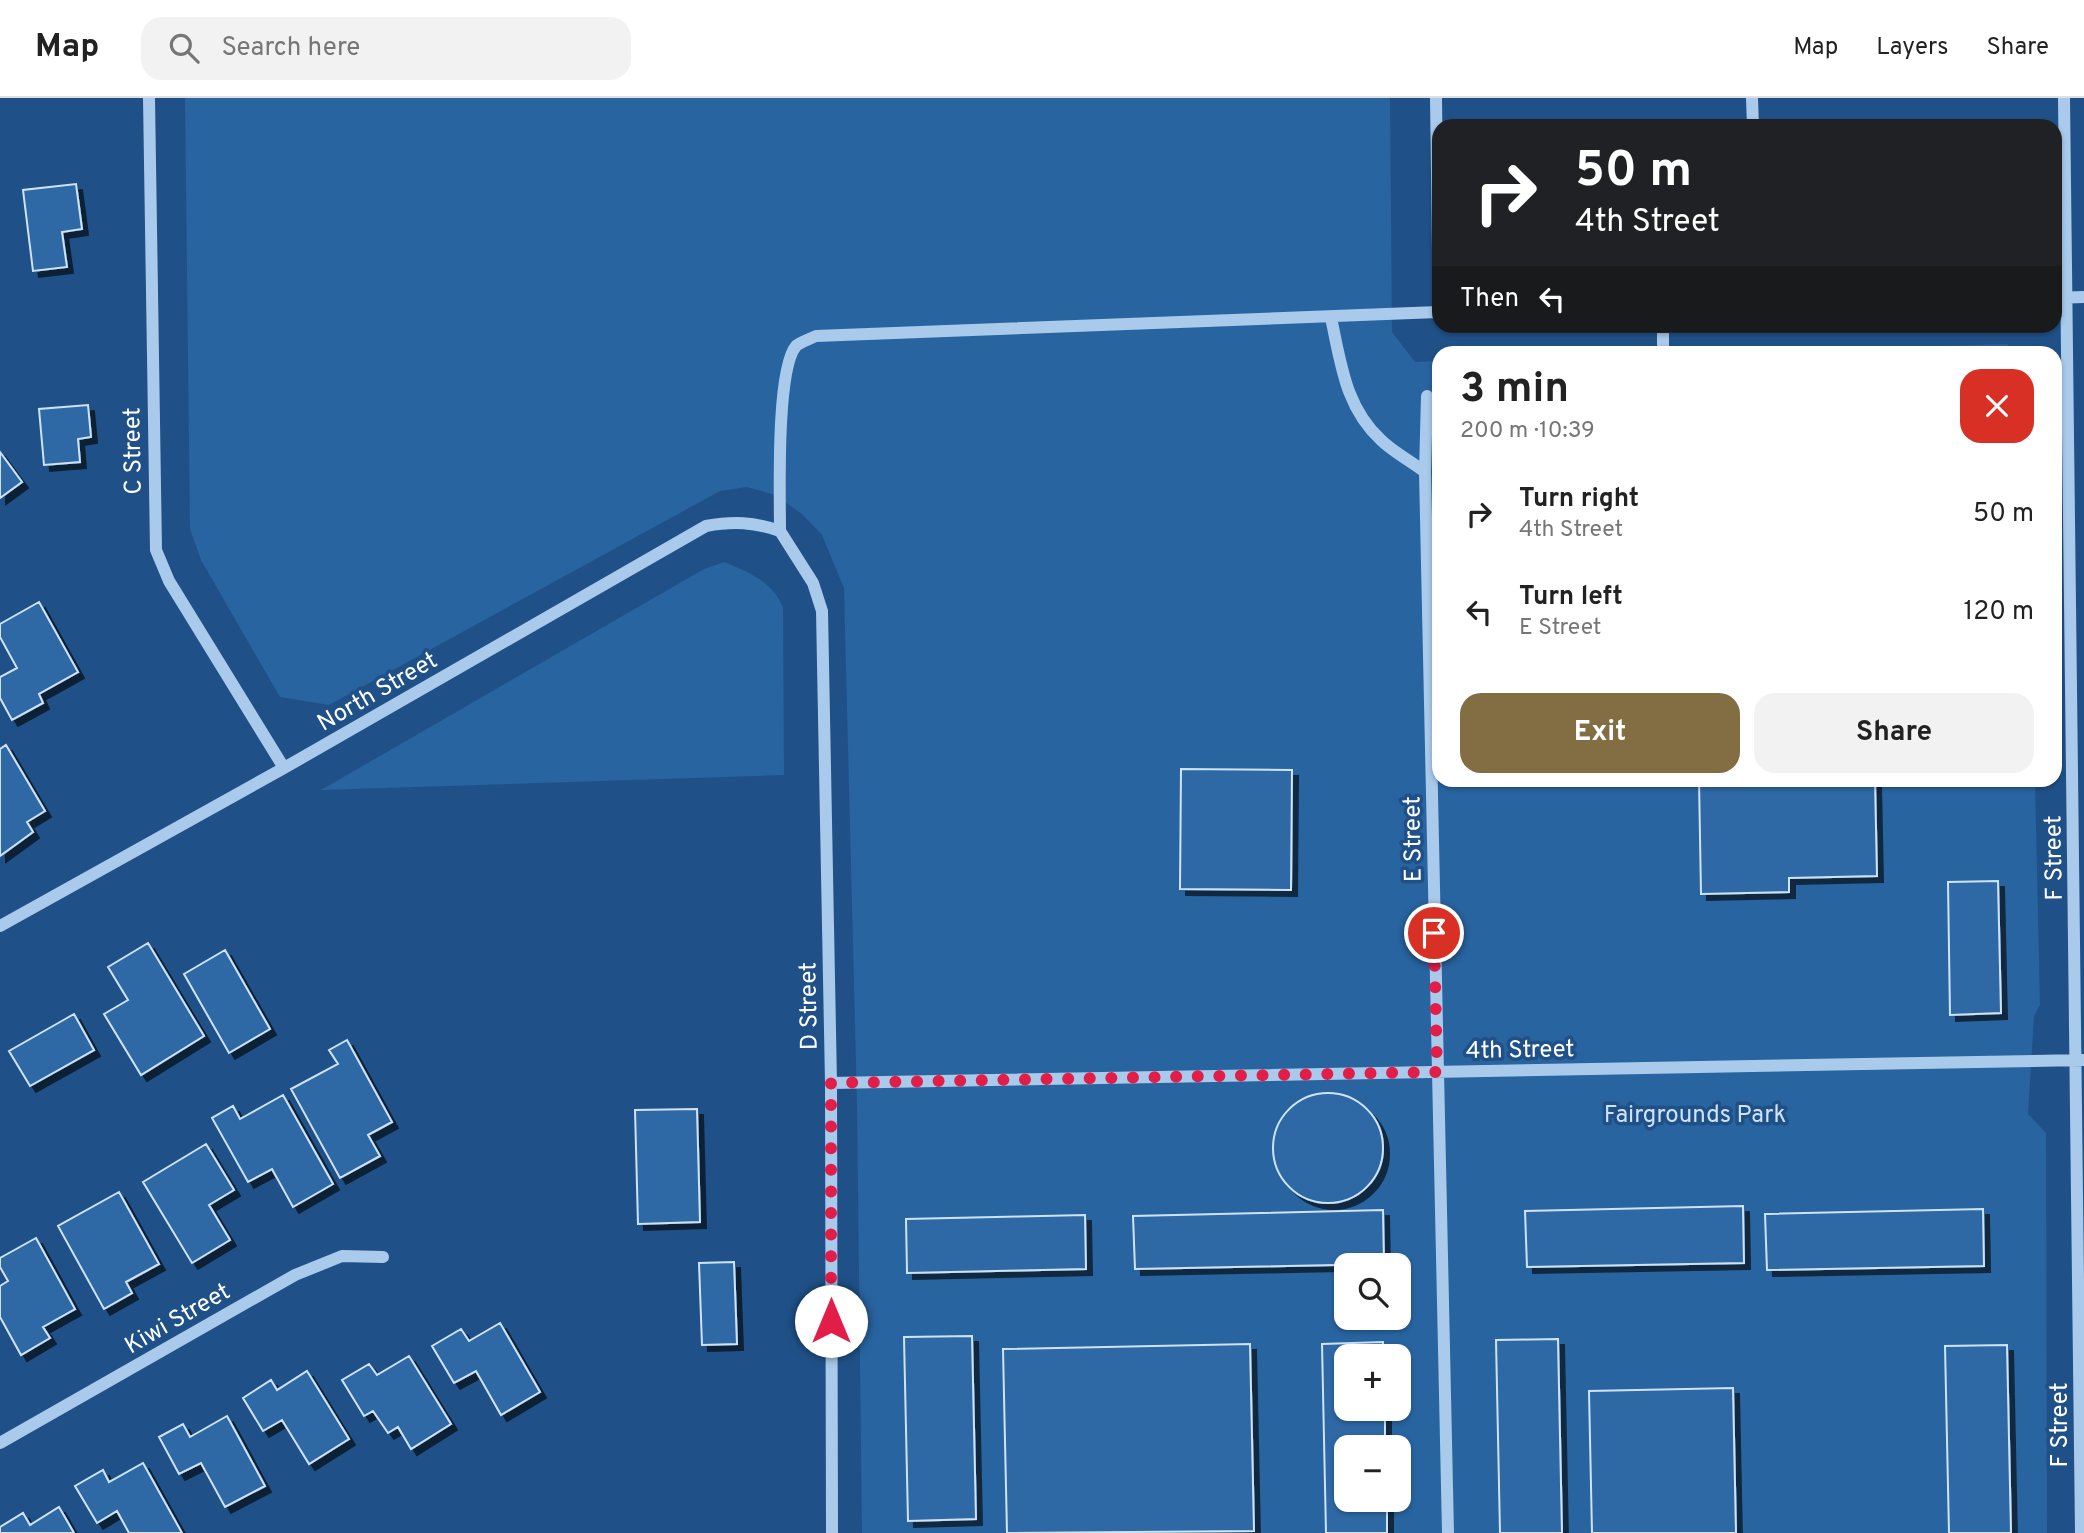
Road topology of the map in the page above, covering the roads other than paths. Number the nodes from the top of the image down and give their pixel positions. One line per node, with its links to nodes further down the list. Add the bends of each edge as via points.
1 (149, 98): 17 (street, C Street, via 156,550 169,581)
2 (1436, 98): 5 (street)
3 (1752, 98): 6 (street)
4 (2064, 98): 7 (street, F Street)
5 (1436, 119)
6 (1753, 119)
7 (2062, 231)
8 (2084, 297): 9 (street)
9 (2062, 298)
10 (1432, 312): 11 (street)
11 (1331, 318): 14 (street, via 1345,386 1357,414 1382,441); 15 (street, via 816,336 797,346 788,366)
12 (2062, 333): 20 (street, F Street)
13 (1427, 396): 14 (street, E Street)
14 (1425, 472): 16 (street, E Street)
15 (780, 531): 17 (street, North Street, via 755,523 706,526); 22 (street, D Street, via 814,583 822,611)
16 (1432, 572)
17 (284, 768): 19 (street, North Street)
18 (1435, 787): 21 (street, E Street)
19 (0, 926)
20 (2081, 1060): 21 (street, 4th Street); 27 (street, F Street)
21 (1437, 1072): 22 (street, 4th Street); 26 (street, E Street)
22 (831, 1083): 25 (street, D Street)
23 (383, 1257): 24 (street, Kiwi Street, via 342,1256 295,1275)
24 (0, 1443)
25 (832, 1533)
26 (1448, 1533)
27 (2081, 1533)

